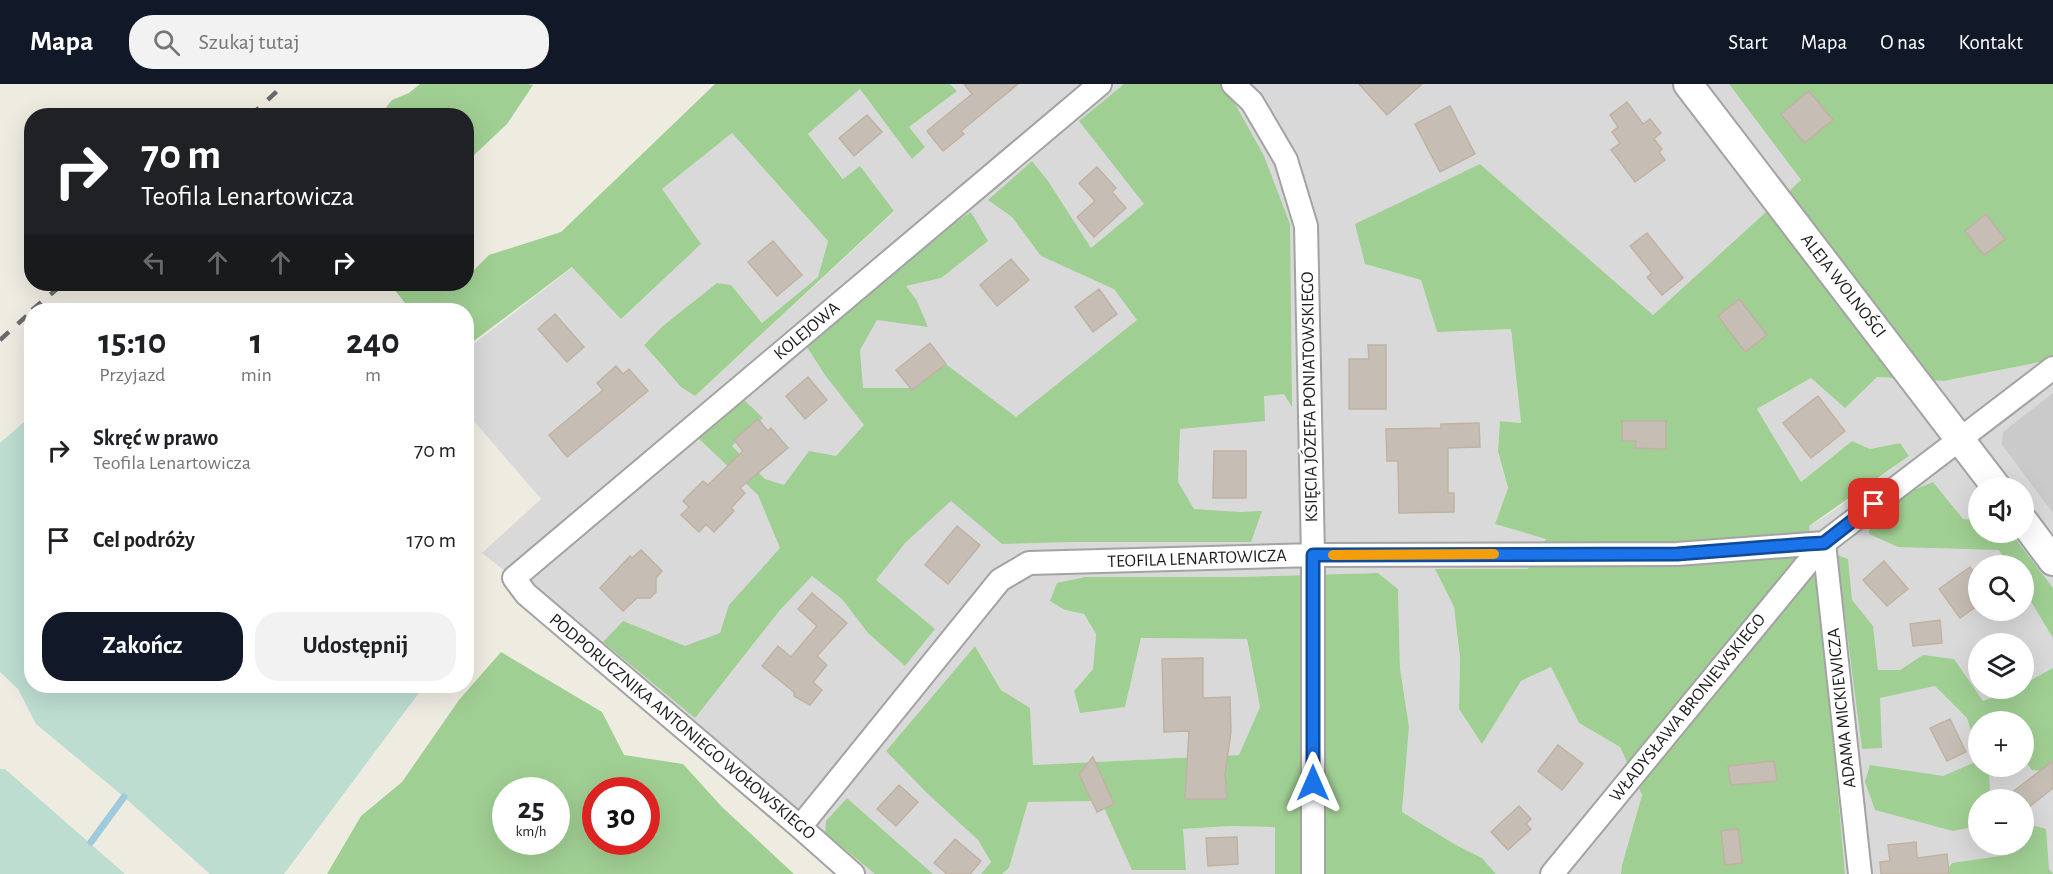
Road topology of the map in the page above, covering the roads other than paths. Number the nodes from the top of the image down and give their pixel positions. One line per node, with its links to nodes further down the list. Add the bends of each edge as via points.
1 (1100, 84): 11 (street, KOLEJOWA)
2 (1233, 84): 9 (street, KSIĘCIA JÓZEFA PONIATOWSKIEGO, via 1252,102 1286,160 1306,226)
3 (1688, 84): 5 (street, ALEJA WOLNOŚCI)
4 (2053, 368): 5 (street)
5 (1960, 438): 6 (street, ALEJA WOLNOŚCI); 8 (street)
6 (1989, 477)
7 (2034, 535): 10 (street)
8 (1824, 543): 9 (street, TEOFILA LENARTOWICZA, via 1677,554); 15 (street, WŁADYSŁAWA BRONIEWSKIEGO); 16 (street, ADAMA MICKIEWICZA)
9 (1313, 555): 12 (street, TEOFILA LENARTOWICZA, via 1029,563 1000,580); 14 (street, KSIĘCIA JÓZEFA PONIATOWSKIEGO)
10 (2053, 561)
11 (514, 578): 12 (street, PODPORUCZNIKA ANTONIEGO WOŁOWSKIEGO, via 526,594)
12 (800, 826): 13 (street, PODPORUCZNIKA ANTONIEGO WOŁOWSKIEGO)
13 (853, 874)
14 (1313, 874)
15 (1552, 874)
16 (1860, 874)

